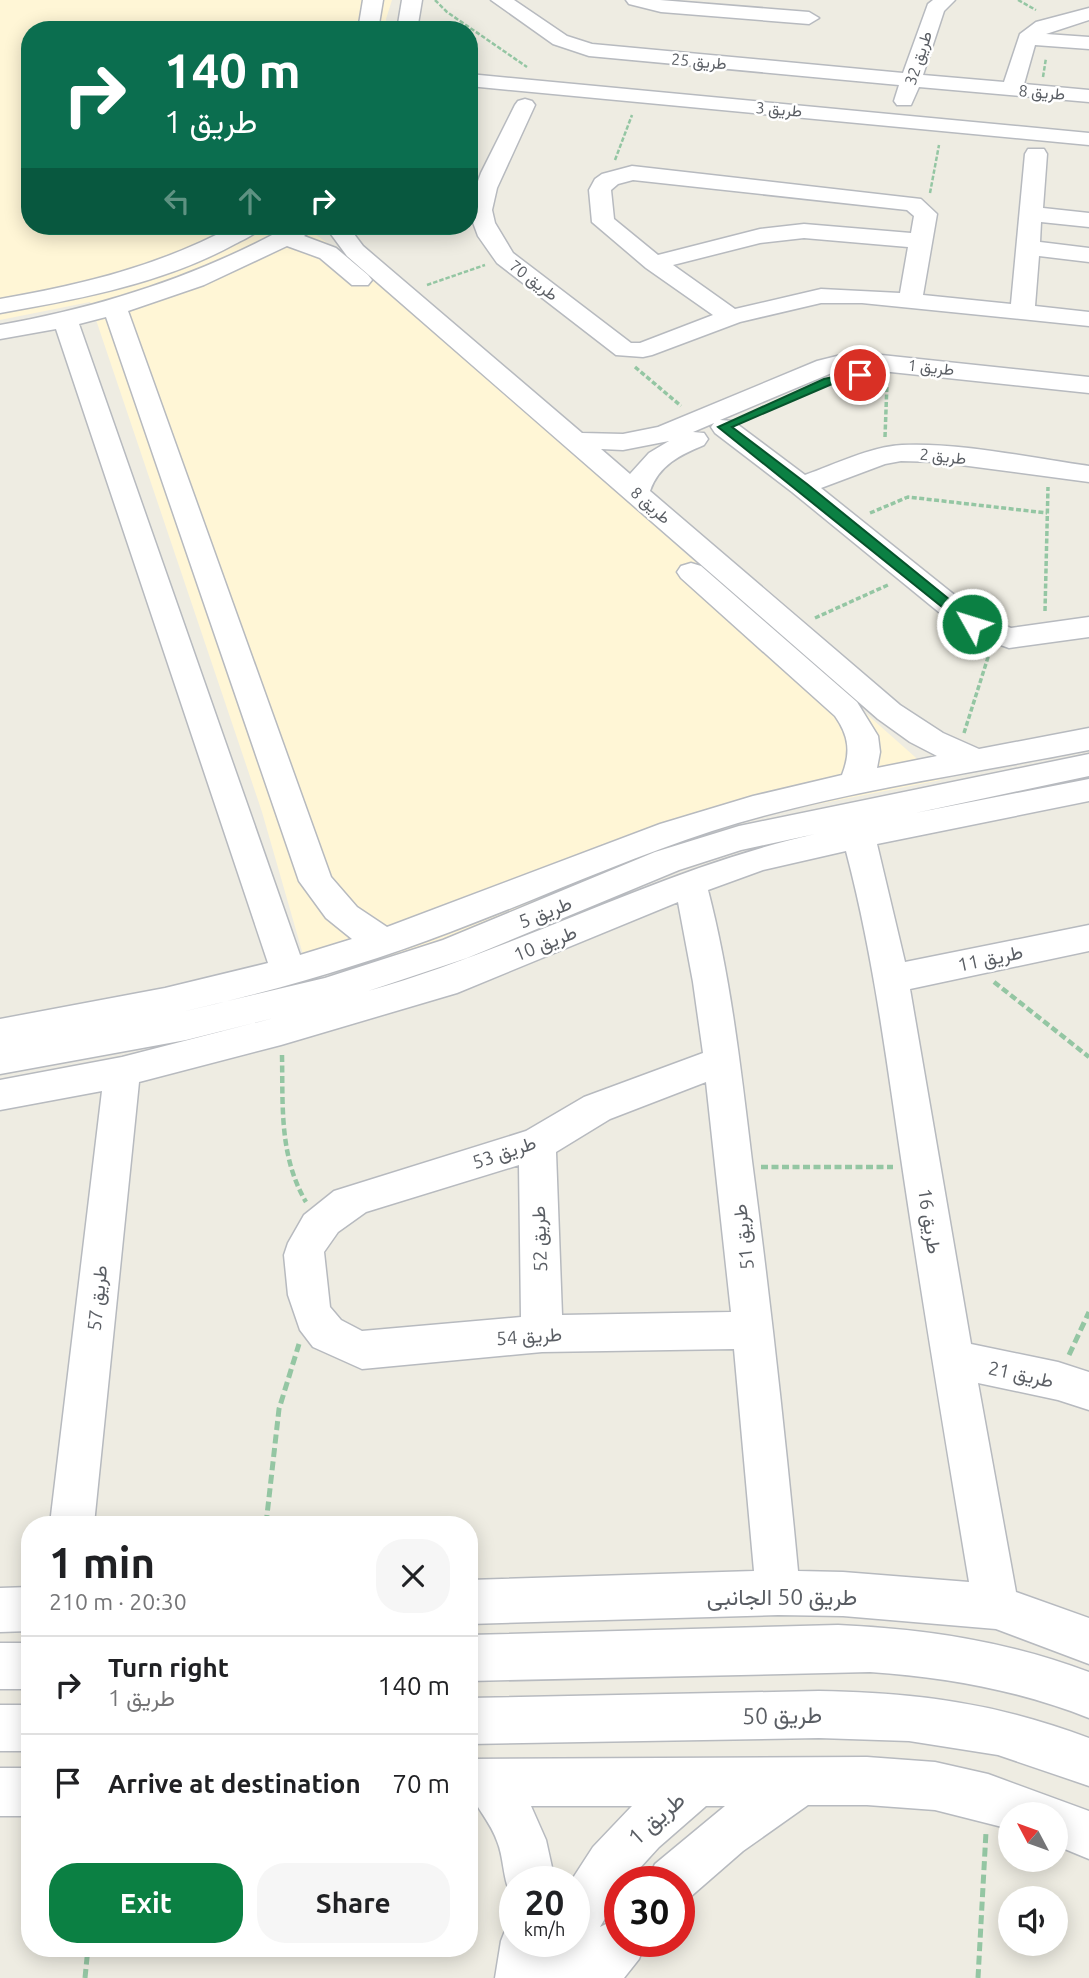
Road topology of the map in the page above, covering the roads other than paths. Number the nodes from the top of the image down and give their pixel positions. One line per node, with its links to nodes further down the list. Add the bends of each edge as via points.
1 (373, 0): 9 (street)
2 (412, 0): 10 (street)
3 (501, 0): 13 (street, طريق 25, via 578,48)
4 (636, 0): 6 (street, via 654,5)
5 (945, 0): 14 (street, طريق 32, via 935,8)
6 (713, 5): 7 (street)
7 (813, 9): 13 (street)
8 (1089, 14): 11 (street, via 1043,26)
9 (370, 21)
10 (408, 21)
11 (1027, 38): 12 (street); 16 (street)
12 (1089, 43)
13 (788, 69): 14 (street, طريق 25)
14 (899, 73): 16 (street, طريق 8); 20 (street, طريق 32)
15 (478, 81): 20 (street, طريق 3)
16 (1012, 89): 17 (street, طريق 8)
17 (1089, 96)
18 (478, 101): 19 (street, طريق 3)
19 (525, 105): 22 (street, طريق 3); 38 (street, طريق 70, via 481,210 492,240 505,258 631,351)
20 (888, 120): 21 (street, طريق 3)
21 (1089, 139)
22 (1036, 154): 23 (street, طريق 3); 24 (street)
23 (1089, 159)
24 (1031, 214): 25 (street); 31 (street)
25 (1089, 220)
26 (232, 235): 35 (street, via 138,274)
27 (289, 235): 36 (street, via 197,281)
28 (300, 235): 53 (street, طريق 8, via 338,261 846,709 859,726 865,745 864,764)
29 (343, 235): 45 (street, طريق 8, via 355,251)
30 (921, 241): 33 (street, via 792,232); 33 (street, via 926,214 904,202 632,173 610,178 600,190 603,222); 34 (street)
31 (1028, 248): 32 (street); 37 (street)
32 (1089, 255)
33 (654, 263): 38 (street)
34 (910, 301): 37 (street); 38 (street, via 821,296)
35 (0, 306)
36 (116, 308): 40 (street); 58 (street, via 316,881 354,925)
37 (1022, 313): 39 (street)
38 (731, 317)
39 (1089, 319)
40 (65, 320): 41 (street); 59 (street)
41 (0, 332)
42 (1089, 385): 44 (street, طريق 1, via 853,360 826,366)
43 (1089, 398): 44 (street, طريق 1, via 860,375 828,381)
44 (711, 423): 45 (street, طريق 1, via 645,439); 47 (street); 48 (street, طريق 1, via 659,456 639,479)
45 (577, 441): 48 (street, طريق 8)
46 (1089, 474): 47 (street, طريق 2, via 919,453 884,456)
47 (802, 486): 49 (street, via 972,624 995,634 1023,638)
48 (636, 492): 51 (street, طريق 8, via 889,712 920,735)
49 (1089, 627)
50 (1089, 739): 51 (street, طريق 5)
51 (970, 757): 53 (street, طريق 5)
52 (1089, 765): 56 (street, طريق 5, via 778,828)
53 (855, 782): 56 (street, طريق 5, via 708,820)
54 (1089, 790): 55 (street, طريق 10)
55 (858, 836): 56 (street, طريق 10, via 759,859); 60 (street, طريق 16)
56 (671, 861): 58 (street, طريق 5); 62 (street, طريق 5, via 454,949 324,992 186,1026); 63 (street, طريق 51, via 705,936); 64 (street, طريق 10, via 445,982)
57 (1089, 938): 60 (street, طريق 11)
58 (383, 941): 59 (street, طريق 5)
59 (288, 971): 61 (street, طريق 5, via 154,1006)
60 (891, 979): 70 (street, طريق 16)
61 (0, 1032)
62 (0, 1059)
63 (722, 1060): 66 (street, طريق 53, via 597,1108); 68 (street, طريق 51)
64 (122, 1072): 65 (street, طريق 10); 72 (street, طريق 57)
65 (0, 1095)
66 (537, 1144): 67 (street, طريق 53, via 338,1208 323,1220 304,1253 308,1307); 69 (street, طريق 52)
67 (314, 1319): 69 (street, طريق 54, via 343,1344 362,1350)
68 (754, 1330): 69 (street, طريق 54); 73 (street, طريق 51)
69 (542, 1334)
70 (952, 1359): 71 (street, طريق 21); 75 (street, طريق 16)
71 (1073, 1386)
72 (73, 1516)
73 (778, 1593): 74 (street, طريق 50 الجانبى); 75 (street, طريق 50 الجانبى)
74 (478, 1602)
75 (996, 1607): 78 (street, طريق 50 الجانبى)
76 (21, 1609): 77 (street)
77 (0, 1610)
78 (1089, 1641)
79 (478, 1658): 82 (street, via 897,1650 1017,1671)
80 (0, 1666): 81 (street)
81 (21, 1666)
82 (1089, 1695)
83 (478, 1721): 86 (street, طريق 50, via 863,1713 995,1730)
84 (0, 1728): 85 (street)
85 (21, 1728)
86 (1089, 1762)
87 (698, 1781): 88 (street); 89 (street); 97 (street, طريق 1, via 633,1836)
88 (800, 1781): 92 (street, via 935,1786); 96 (street, via 726,1833)
89 (480, 1783): 95 (street, via 511,1815)
90 (0, 1792): 91 (street)
91 (21, 1792)
92 (1000, 1802)
93 (1068, 1826): 94 (street)
94 (1089, 1835)
95 (528, 1866)
96 (689, 1866)
97 (590, 1893)
98 (523, 1957): 101 (street)
99 (565, 1957): 102 (street)
100 (609, 1957): 103 (street)
101 (520, 1978)
102 (559, 1978)
103 (593, 1978)

